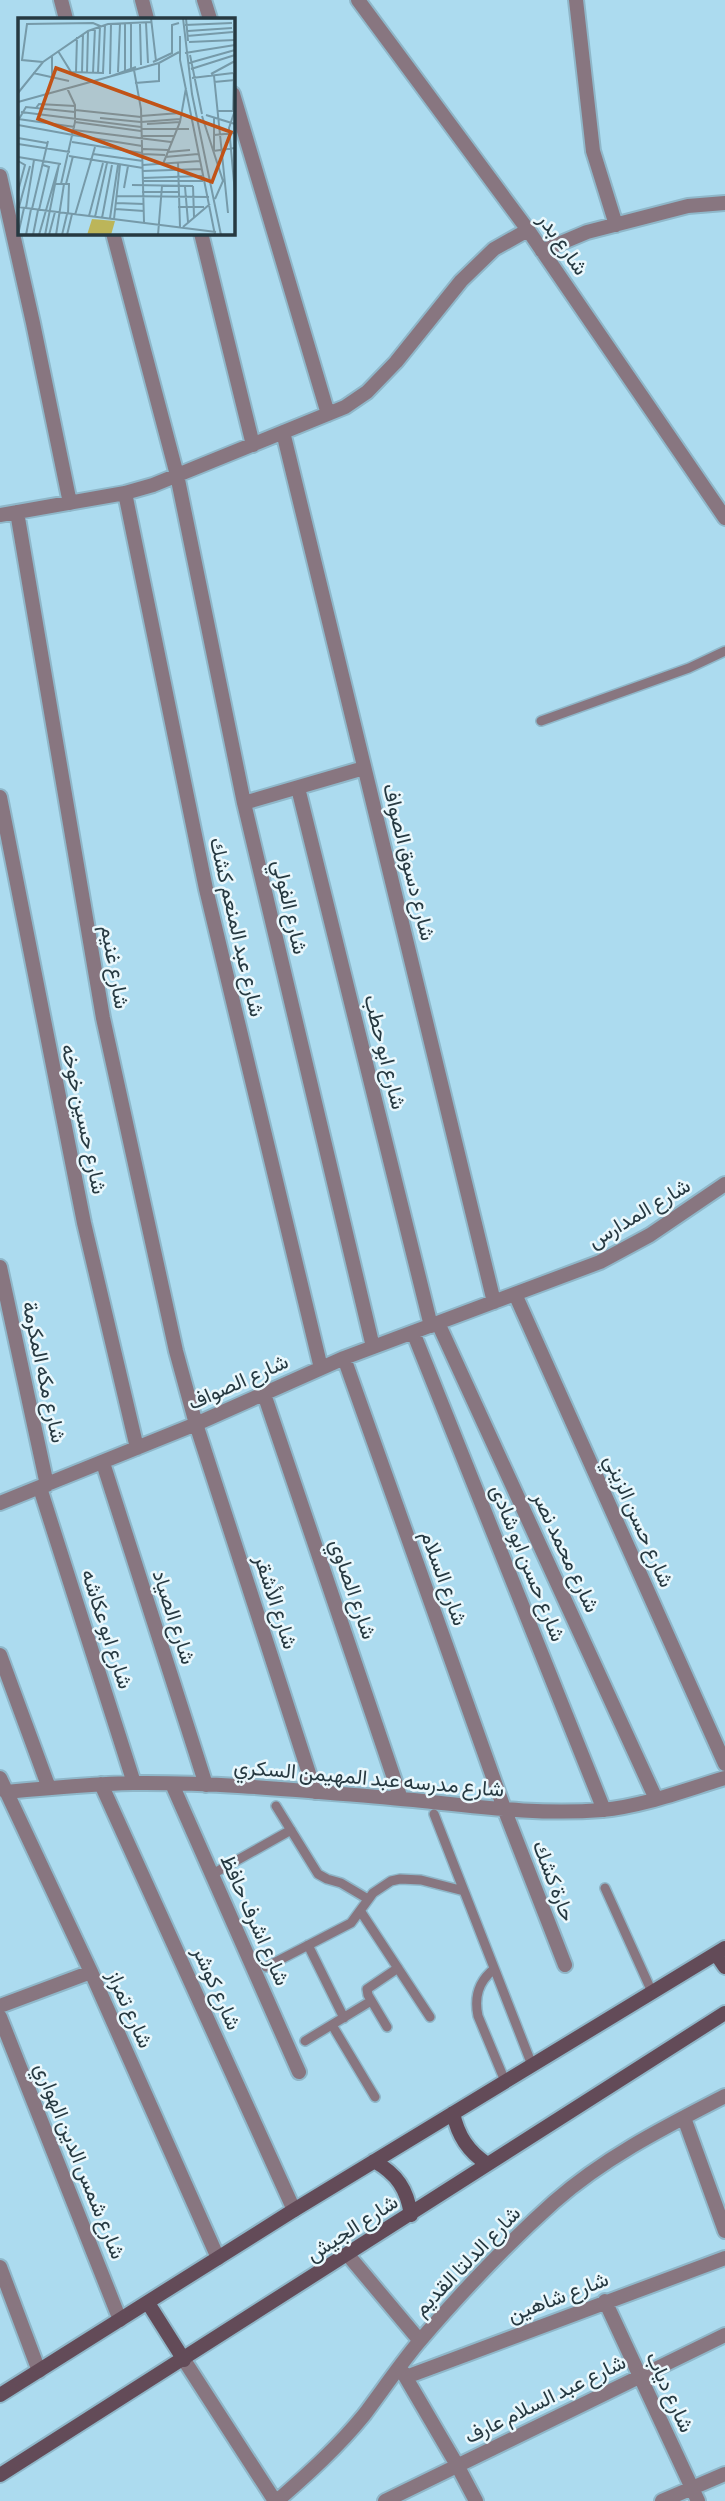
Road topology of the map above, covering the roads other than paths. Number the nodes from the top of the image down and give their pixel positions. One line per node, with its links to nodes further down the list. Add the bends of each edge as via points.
1 (61, 0): 6 (street)
2 (142, 0): 7 (street)
3 (204, 0): 8 (street)
4 (358, 0): 13 (street, شارع بدر)
5 (576, 0): 12 (street, via 593,151)
6 (66, 18)
7 (146, 18)
8 (210, 18)
9 (234, 97): 17 (street)
10 (0, 176): 22 (street)
11 (725, 203): 12 (street, via 688,206)
12 (616, 225): 16 (street)
13 (528, 230): 16 (street, شارع بدر); 17 (street, via 495,249 461,281 367,392)
14 (113, 234): 20 (street, شارع الفولي)
15 (201, 234): 19 (street)
16 (541, 251): 25 (street, شارع بدر)
17 (328, 414): 18 (street)
18 (283, 432): 19 (street); 28 (street, شارع دسوق الصواف)
19 (253, 445): 20 (street)
20 (177, 475): 21 (street); 31 (street, شارع الفولي)
21 (125, 493): 22 (street); 40 (street, شارع عبد المنعم كشك, via 206,889)
22 (70, 503): 23 (street)
23 (17, 512): 24 (street); 42 (street, شارع غنيم, via 103,1018)
24 (0, 515)
25 (725, 518)
26 (725, 651): 27 (lane)
27 (541, 721)
28 (365, 768): 29 (street); 35 (street, شارع دسوق الصواف)
29 (298, 788): 31 (street); 36 (street, شارع ابو حطب)
30 (0, 797): 43 (street, شارع حسين خوخه, via 84,1223)
31 (244, 803): 38 (street, شارع الفولي)
32 (725, 1184): 34 (street, شارع المدارس, via 626,1250)
33 (0, 1267): 45 (street, شارع مكه المكرمة)
34 (515, 1294): 35 (street, شارع المدارس); 48 (street, شارع حسن الزيني)
35 (494, 1302): 36 (street, شارع الصواف)
36 (435, 1324): 37 (street, شارع الصواف); 59 (street, شارع محمد نصر)
37 (412, 1332): 38 (street, شارع الصواف); 61 (street, شارع حسن ابو شادى)
38 (373, 1347): 39 (street, شارع الصواف)
39 (344, 1358): 40 (street, شارع الصواف); 62 (street, شارع السلام)
40 (321, 1368): 41 (street, شارع الصواف)
41 (264, 1394): 42 (street, شارع الصواف); 58 (street, شارع الصاوي)
42 (196, 1424): 43 (street, شارع الصواف); 57 (street, شارع الأشقر)
43 (137, 1448): 44 (street, شارع الصواف)
44 (103, 1463): 45 (street, شارع الصواف); 54 (street, شارع الصياد)
45 (43, 1487): 46 (street, شارع الصواف); 51 (street, شارع ابو عكاشه)
46 (0, 1503)
47 (0, 1655): 55 (street)
48 (725, 1764)
49 (0, 1778): 56 (street, شارع تمراز)
50 (725, 1778): 59 (street, شارع مدرسه عبد المهيمن السكري)
51 (134, 1783): 52 (street, شارع مدرسه عبد المهيمن السكري); 53 (street, شارع مدرسه عبد المهيمن السكري)
52 (101, 1784): 55 (street, شارع مدرسه عبد المهيمن السكري); 97 (street, شارع كوشر)
53 (172, 1784): 54 (street, شارع مدرسه عبد المهيمن السكري); 89 (street, شارع اشرف حافظ)
54 (206, 1785): 57 (street, شارع مدرسه عبد المهيمن السكري)
55 (49, 1788): 56 (street, شارع مدرسه عبد المهيمن السكري)
56 (6, 1792): 77 (street, شارع تمراز)
57 (315, 1792): 58 (street, شارع مدرسه عبد المهيمن السكري)
58 (401, 1799): 62 (street, شارع مدرسه عبد المهيمن السكري)
59 (656, 1799): 61 (street, شارع مدرسه عبد المهيمن السكري)
60 (276, 1806): 64 (lane)
61 (604, 1810): 62 (street, شارع مدرسه عبد المهيمن السكري)
62 (505, 1811): 72 (street, حارة كشك)
63 (434, 1814): 67 (lane)
64 (291, 1830): 65 (lane); 68 (lane, via 318,1874)
65 (218, 1871)
66 (605, 1888): 78 (lane)
67 (464, 1891): 68 (lane, via 400,1879 378,1888); 76 (lane)
68 (368, 1899): 69 (lane)
69 (361, 1912): 70 (lane, via 351,1923); 75 (lane)
70 (308, 1945): 73 (lane); 84 (lane)
71 (721, 1951): 74 (main road); 78 (main road)
72 (565, 1965)
73 (266, 1966)
74 (725, 1967)
75 (398, 1968): 79 (lane, via 368,1987); 83 (lane)
76 (494, 1969): 88 (lane); 90 (lane, via 480,1984 476,2006)
77 (91, 1972): 80 (street); 101 (street, شارع تمراز)
78 (652, 1992): 88 (main road)
79 (371, 2001): 84 (lane); 86 (lane)
80 (0, 2006)
81 (725, 2013): 96 (main road, شارع الجيش)
82 (0, 2017): 106 (street, شارع شمس الدين الهواري)
83 (430, 2017)
84 (344, 2018): 85 (lane)
85 (332, 2025): 87 (lane); 92 (lane)
86 (387, 2026)
87 (305, 2042)
88 (532, 2065): 90 (main road)
89 (299, 2072)
90 (505, 2081): 93 (main road)
91 (725, 2096): 94 (street, شارع الدلتا القديم)
92 (376, 2097)
93 (453, 2113): 95 (main road); 96 (main road, via 467,2148)
94 (684, 2118): 99 (street); 108 (street, شارع الدلتا القديم, via 636,2142 555,2201)
95 (374, 2161): 97 (main road); 98 (main road, via 404,2188)
96 (487, 2164): 98 (main road, شارع الجيش)
97 (294, 2210): 101 (main road)
98 (411, 2215): 100 (main road, شارع الجيش)
99 (725, 2231)
100 (348, 2255): 108 (street); 109 (main road, شارع الجيش)
101 (218, 2258): 105 (main road)
102 (725, 2258): 104 (street, شارع شاهين)
103 (0, 2267): 110 (street)
104 (605, 2301): 111 (street, شارع شاهين); 112 (street, شارع دياب)
105 (148, 2303): 106 (main road); 109 (main road)
106 (120, 2320): 110 (main road)
107 (725, 2336): 112 (street, شارع عبد السلام عارف)
108 (420, 2341): 111 (street, شارع الدلتا القديم)
109 (184, 2360): 116 (main road, شارع الجيش); 118 (street)
110 (39, 2371): 113 (main road)
111 (402, 2372): 114 (street); 118 (street, شارع الدلتا القديم, via 330,2452)
112 (639, 2376): 114 (street, شارع عبد السلام عارف); 117 (street, شارع دياب)
113 (0, 2395)
114 (457, 2465): 119 (street, شارع عبد السلام عارف); 120 (street)
115 (725, 2473): 117 (street)
116 (0, 2475)
117 (695, 2494): 121 (street)
118 (276, 2501)
119 (385, 2501)
120 (475, 2501)
121 (662, 2501)

